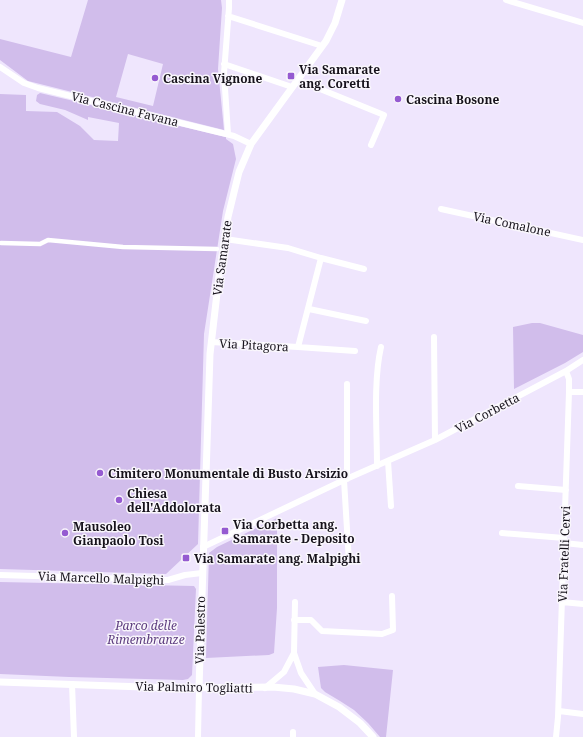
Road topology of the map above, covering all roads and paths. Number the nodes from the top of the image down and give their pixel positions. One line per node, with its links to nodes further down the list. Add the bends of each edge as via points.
1 (228, 0): 4 (street)
2 (506, 0): 5 (street)
3 (340, 1): 6 (street, Via Samarate, via 331,31)
4 (228, 16): 6 (street); 7 (street)
5 (583, 23)
6 (322, 46): 9 (street, Via Samarate)
7 (224, 64): 10 (street); 11 (street)
8 (0, 67): 11 (street, Via Cascina Favana, via 38,88)
9 (298, 80): 10 (street, Via Samarate); 13 (street, via 384,115)
10 (292, 87): 12 (street, Via Samarate)
11 (228, 134): 12 (street, Via Cascina Favana)
12 (251, 144): 15 (street, Via Samarate, via 235,188)
13 (371, 145)
14 (441, 209): 16 (street, Via Comalone)
15 (224, 239): 19 (street, via 288,248); 24 (street, Via Samarate)
16 (583, 240)
17 (1, 243): 18 (street, via 40,244 48,240 123,247)
18 (217, 249)
19 (322, 258): 20 (street); 21 (street, Via Pitagora)
20 (364, 269)
21 (308, 309): 22 (street); 26 (street, Via Pitagora)
22 (366, 321)
23 (434, 338): 33 (street)
24 (211, 342): 26 (street, Via Pitagora); 43 (street, Via Samarate)
25 (382, 347): 35 (street, via 377,381)
26 (298, 348): 27 (street, Via Pitagora)
27 (355, 351)
28 (583, 360): 29 (street, Via Corbetta)
29 (566, 371): 31 (street, Via Fratelli Cervi); 33 (street, Via Corbetta)
30 (347, 384): 36 (street)
31 (569, 392): 32 (street); 38 (street, Via Fratelli Cervi)
32 (583, 392)
33 (435, 440): 34 (street, Via Corbetta)
34 (388, 461): 35 (street, Via Corbetta); 39 (street)
35 (377, 466): 36 (street, Via Corbetta)
36 (346, 479): 43 (street, Via Corbetta); 44 (street)
37 (518, 486): 38 (street)
38 (566, 490): 41 (street, Via Fratelli Cervi)
39 (391, 506)
40 (502, 533): 41 (street)
41 (564, 541): 42 (street); 49 (street, Via Fratelli Cervi)
42 (583, 545)
43 (203, 547): 45 (street, Via Palestro)
44 (350, 562)
45 (202, 573): 46 (street, Via Marcello Malpighi, via 168,580); 55 (street, Via Palestro)
46 (0, 575)
47 (392, 596): 51 (street, via 393,630 382,634 322,631 311,620)
48 (294, 602): 51 (street)
49 (562, 602): 50 (street); 58 (street, Via Fratelli Cervi)
50 (583, 604)
51 (294, 620): 52 (street)
52 (294, 654): 56 (street, via 284,672); 57 (street, via 301,673)
53 (0, 682): 54 (street, Via Palmiro Togliatti)
54 (72, 684): 55 (street, Via Palmiro Togliatti); 60 (street)
55 (199, 688): 56 (street, Via Palmiro Togliatti); 61 (street, Via Palestro)
56 (266, 688): 57 (street, Via Palmiro Togliatti, via 294,689)
57 (315, 694): 62 (street, Via Palmiro Togliatti, via 345,711)
58 (558, 712): 59 (street); 63 (street, Via Fratelli Cervi)
59 (583, 714)
60 (74, 737)
61 (198, 737)
62 (373, 737)
63 (556, 737)

